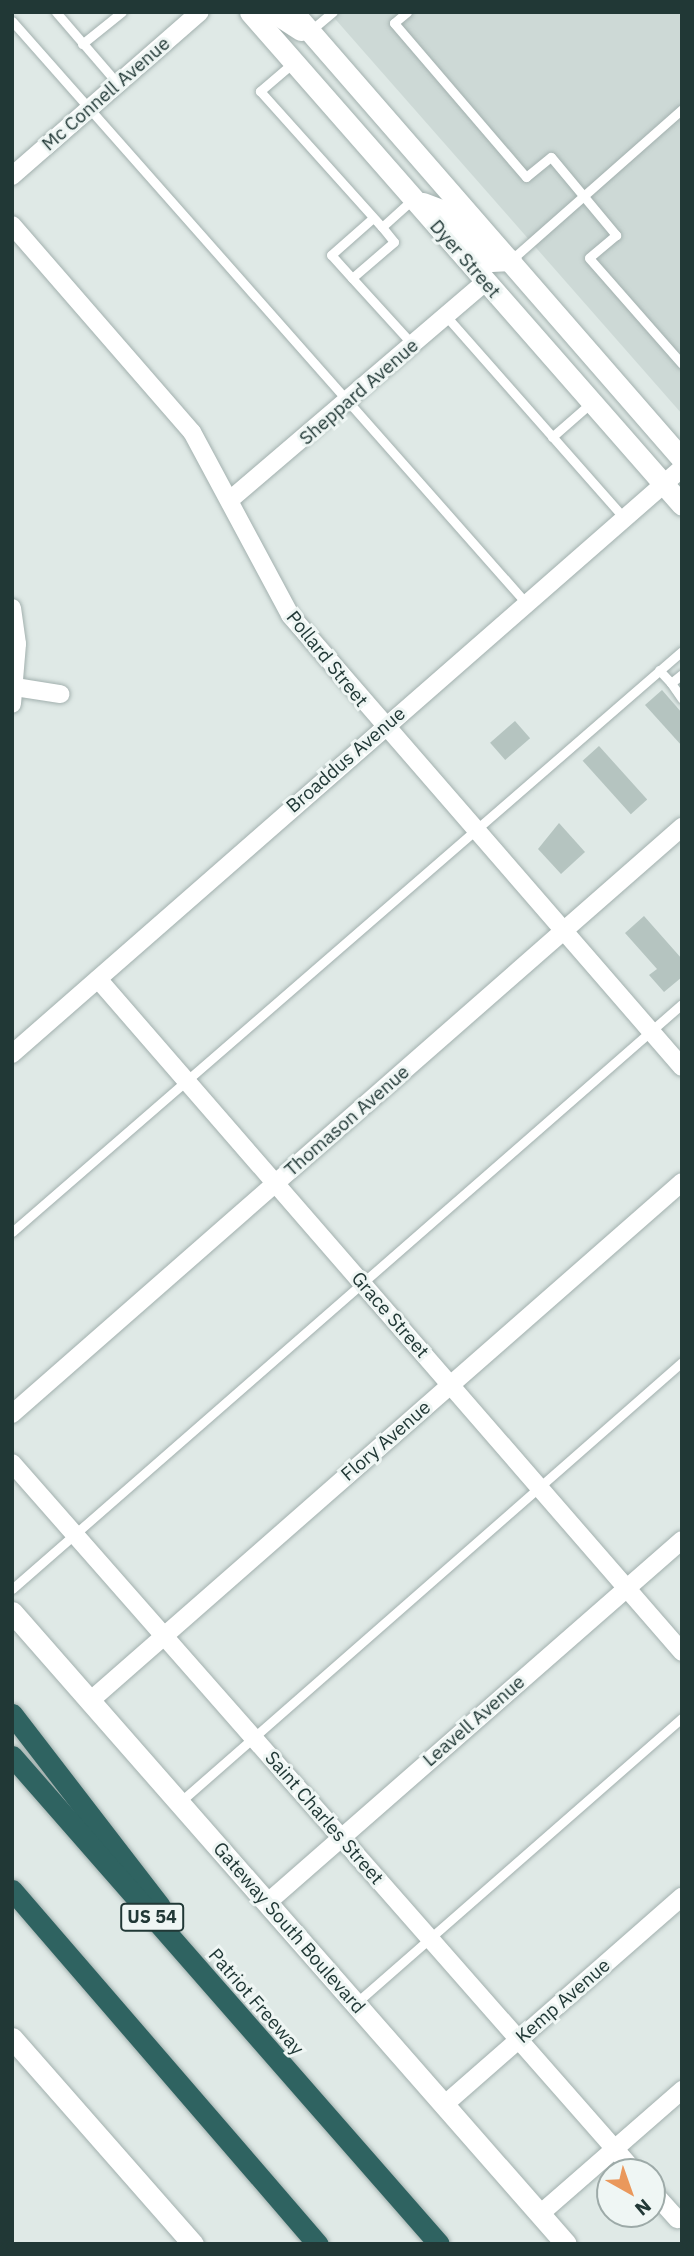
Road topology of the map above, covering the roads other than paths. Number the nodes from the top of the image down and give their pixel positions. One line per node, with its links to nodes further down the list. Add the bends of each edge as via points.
1 (56, 12): 11 (lane)
2 (122, 12): 11 (lane)
3 (200, 12): 13 (street, Mc Connell Avenue)
4 (250, 12): 12 (main road, Dyer Street)
5 (273, 12): 10 (main road, via 294,29)
6 (293, 12): 10 (main road, Dyer Street)
7 (333, 12): 10 (lane)
8 (407, 12): 17 (lane, via 394,23 526,177 551,157)
9 (12, 21): 14 (lane)
10 (310, 31): 22 (main road, Dyer Street)
11 (82, 44): 13 (lane)
12 (294, 62): 18 (main road, Dyer Street); 19 (lane, via 260,91)
13 (118, 84): 14 (street, Mc Connell Avenue)
14 (90, 109): 16 (street, Mc Connell Avenue); 28 (lane)
15 (682, 109): 17 (lane)
16 (12, 176)
17 (583, 196): 22 (lane); 27 (lane, via 616,235 589,258)
18 (413, 200): 21 (lane); 22 (main road, via 441,210 491,261); 24 (main road, Dyer Street)
19 (373, 218): 21 (lane); 23 (lane, via 331,255)
20 (12, 225): 34 (street, Pollard Street, via 192,432)
21 (382, 228): 23 (lane, via 394,242)
22 (511, 260): 31 (main road, Dyer Street)
23 (352, 278): 26 (lane)
24 (485, 282): 25 (street, Sheppard Avenue); 29 (main road, Dyer Street)
25 (446, 316): 26 (street, Sheppard Avenue); 30 (lane)
26 (413, 345): 28 (street, Sheppard Avenue)
27 (682, 364)
28 (347, 402): 34 (street, Sheppard Avenue); 37 (lane)
29 (592, 402): 30 (lane); 33 (main road, Dyer Street)
30 (552, 437): 36 (lane)
31 (682, 458)
32 (682, 468): 33 (street, Broaddus Avenue)
33 (663, 484): 35 (main road, Dyer Street); 36 (street, Broaddus Avenue)
34 (231, 499): 46 (street, Pollard Street, via 264,576)
35 (682, 505)
36 (624, 517): 37 (street, Broaddus Avenue)
37 (526, 603): 46 (street, Broaddus Avenue)
38 (12, 608): 44 (street)
39 (682, 651): 40 (lane)
40 (659, 670): 42 (lane); 47 (lane)
41 (682, 674): 42 (lane)
42 (671, 683): 45 (lane)
43 (60, 694): 44 (street)
44 (14, 695)
45 (682, 699)
46 (383, 727): 47 (street, Pollard Street); 50 (street, Broaddus Avenue)
47 (472, 827): 49 (street, Pollard Street); 55 (lane)
48 (682, 827): 49 (street, Thomason Avenue)
49 (564, 931): 52 (street, Pollard Street); 57 (street, Thomason Avenue)
50 (98, 979): 53 (street, Broaddus Avenue); 55 (street, Grace Street)
51 (682, 1004): 52 (lane)
52 (651, 1031): 54 (street, Pollard Street); 59 (lane)
53 (12, 1054)
54 (682, 1067)
55 (184, 1078): 57 (street, Grace Street); 58 (lane)
56 (682, 1182): 61 (street, Flory Avenue)
57 (276, 1184): 59 (street, Grace Street); 62 (street, Thomason Avenue)
58 (12, 1231)
59 (362, 1283): 61 (street, Grace Street); 65 (lane)
60 (682, 1362): 64 (lane)
61 (450, 1385): 64 (street, Grace Street); 70 (street, Flory Avenue)
62 (12, 1414)
63 (12, 1463): 65 (street, Saint Charles Street)
64 (539, 1487): 68 (street, Grace Street); 75 (lane)
65 (75, 1534): 67 (lane); 70 (street, Saint Charles Street)
66 (682, 1540): 68 (street, Leavell Avenue)
67 (12, 1588)
68 (627, 1588): 71 (street, Grace Street); 78 (street, Leavell Avenue)
69 (12, 1612): 72 (main road, Gateway South Boulevard)
70 (164, 1636): 72 (street, Flory Avenue); 75 (street, Saint Charles Street)
71 (682, 1652)
72 (90, 1701): 77 (main road, Gateway South Boulevard)
73 (12, 1714): 86 (highway)
74 (682, 1718): 82 (lane)
75 (254, 1738): 77 (lane); 78 (street, Saint Charles Street)
76 (12, 1756): 86 (highway, Patriot Freeway / US 54)
77 (179, 1803): 81 (main road, Gateway South Boulevard)
78 (341, 1838): 81 (street, Leavell Avenue); 82 (street, Saint Charles Street)
79 (12, 1890): 95 (highway)
80 (682, 1897): 85 (street, Kemp Avenue)
81 (267, 1903): 83 (main road, Gateway South Boulevard)
82 (430, 1938): 83 (lane); 85 (street, Saint Charles Street)
83 (355, 2004): 88 (main road, Gateway South Boulevard)
84 (12, 2038): 94 (main road)
85 (519, 2040): 88 (street, Kemp Avenue); 89 (street, Saint Charles Street)
86 (291, 2077): 96 (highway, Patriot Freeway / US 54)
87 (682, 2090): 89 (street)
88 (444, 2105): 92 (main road, Gateway South Boulevard)
89 (614, 2148): 90 (street, Saint Charles Street); 92 (street)
90 (623, 2158)
91 (666, 2207): 93 (street)
92 (540, 2214): 97 (main road, Gateway South Boulevard)
93 (677, 2220)
94 (193, 2244)
95 (318, 2244)
96 (439, 2244)
97 (566, 2244)

